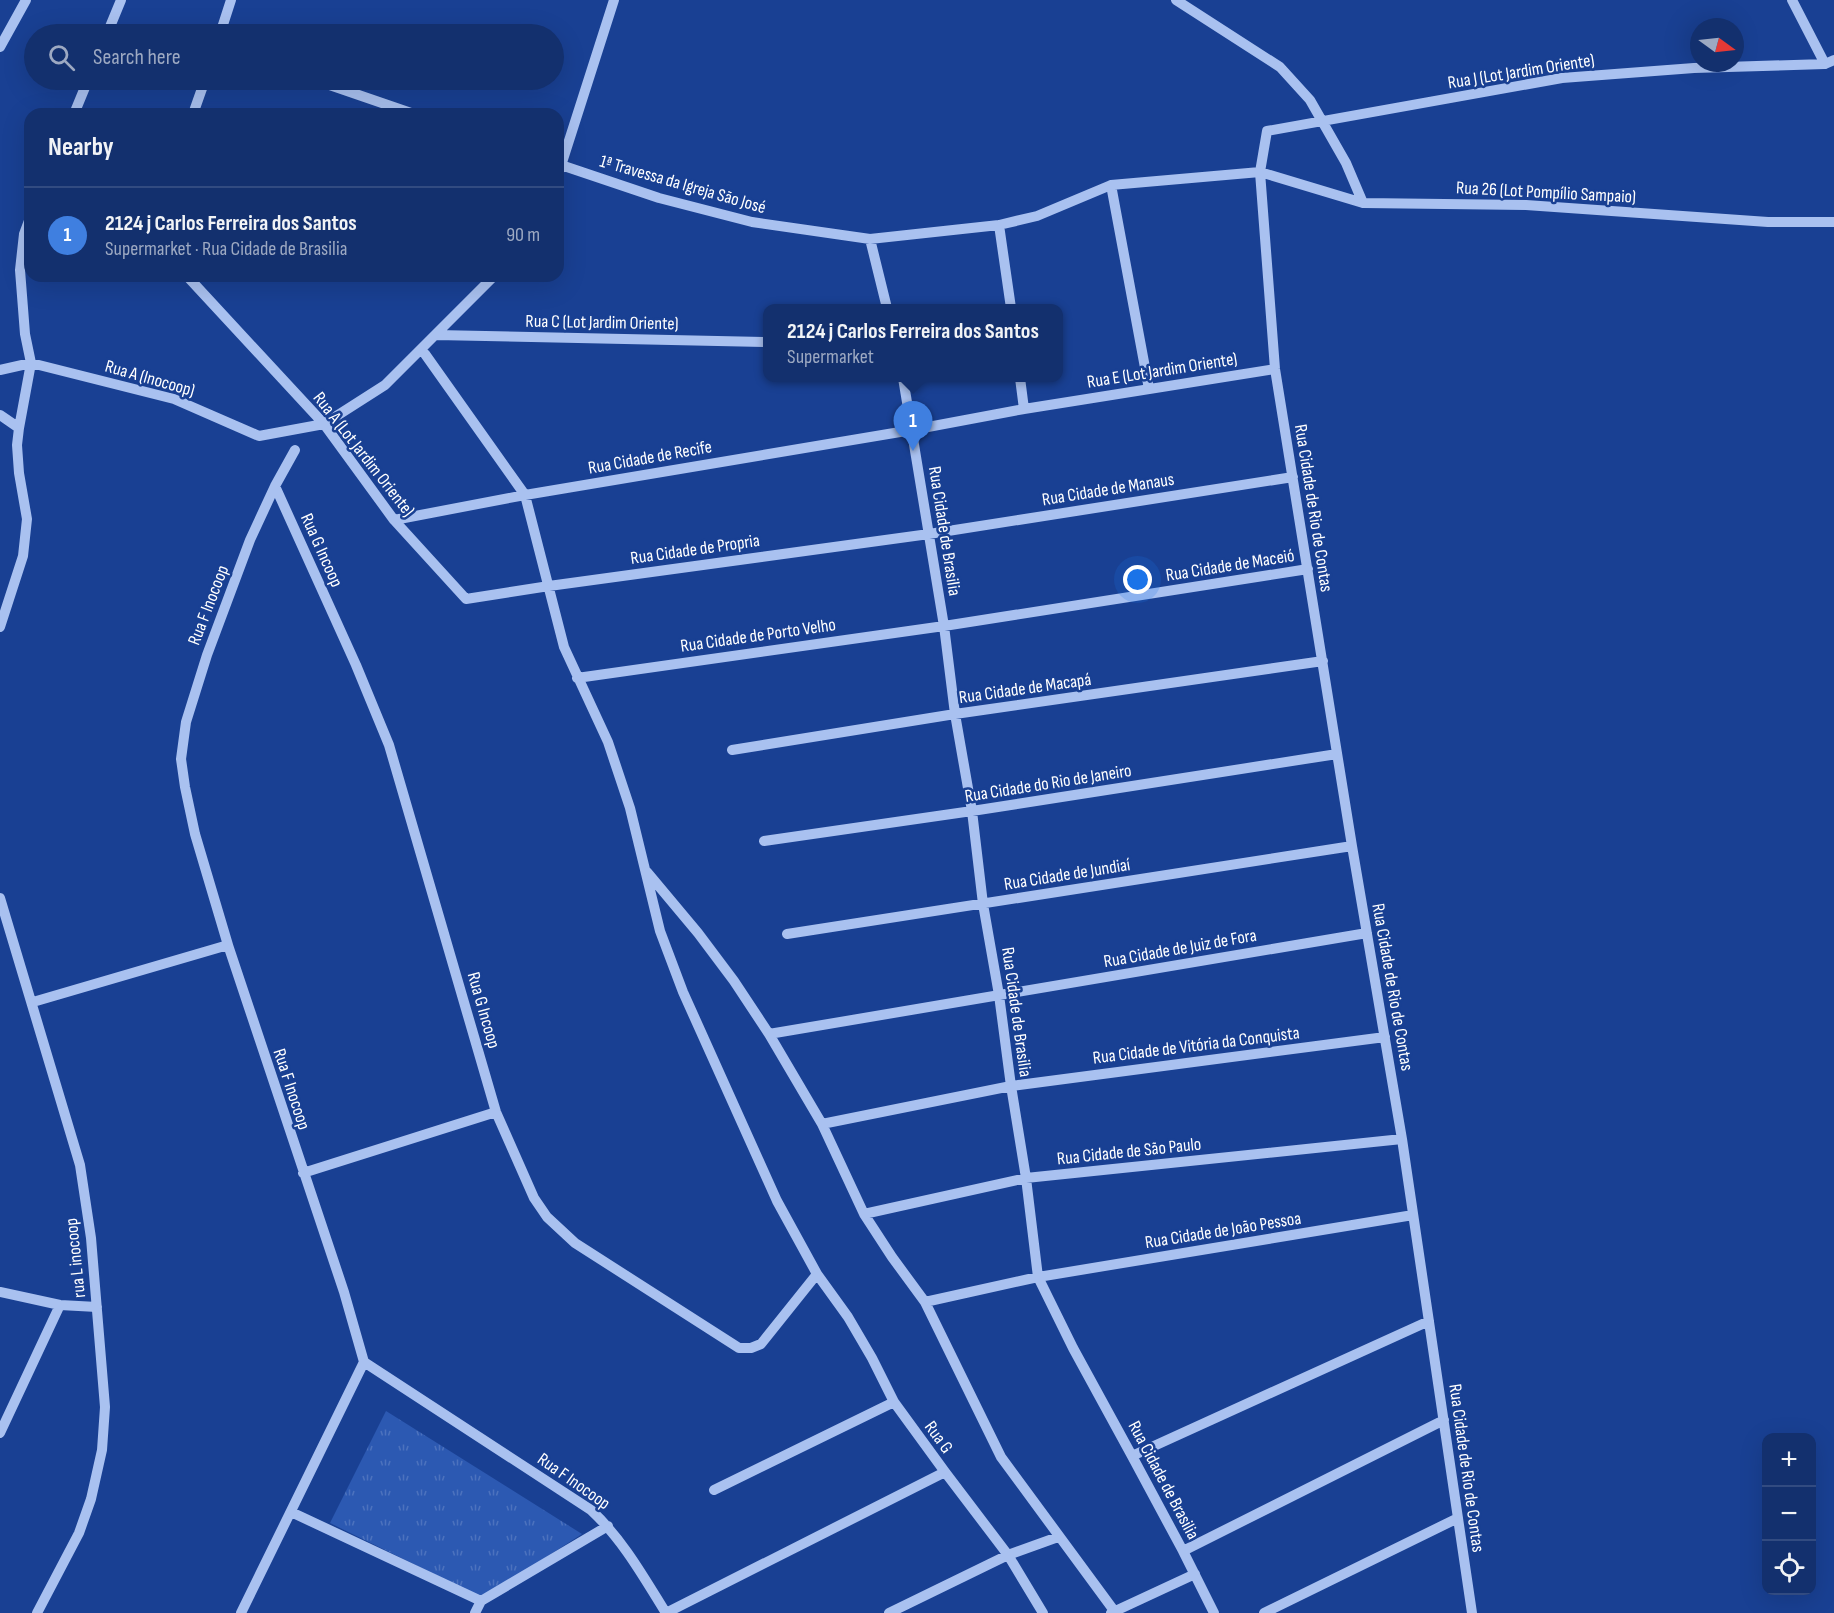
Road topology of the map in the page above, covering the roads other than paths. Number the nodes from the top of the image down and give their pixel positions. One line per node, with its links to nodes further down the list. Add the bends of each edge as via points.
1 (26, 0): 9 (street)
2 (121, 0): 7 (street)
3 (231, 0): 8 (street)
4 (614, 0): 18 (street)
5 (1176, 0): 17 (street, via 1280,67)
6 (1792, 0): 10 (street)
7 (111, 24)
8 (223, 24)
9 (0, 47)
10 (1830, 62): 17 (street, Rua J (Lot Jardim Oriente), via 1562,78)
11 (84, 90): 14 (street)
12 (202, 90): 15 (street)
13 (344, 90): 16 (street)
14 (76, 108)
15 (196, 108)
16 (397, 108)
17 (1324, 121): 20 (street, Rua J (Lot Jardim Oriente), via 1267,131); 22 (street)
18 (564, 153)
19 (564, 170): 26 (street, 1ª Travessa da Igreja São José, via 752,222)
20 (1260, 172): 21 (street, 1ª Travessa da Igreja São José); 22 (street, Rua 26 (Lot Pompílio Sampaio)); 35 (street, Rua Cidade de Rio de Contas)
21 (1111, 185): 24 (street, 1ª Travessa da Igreja São José, via 1037,216); 39 (street)
22 (1363, 202): 23 (street, Rua 26 (Lot Pompílio Sampaio), via 1526,205 1768,222)
23 (1834, 222)
24 (999, 225): 26 (street, 1ª Travessa da Igreja São José); 30 (street)
25 (24, 234): 34 (street, via 20,270)
26 (870, 239): 29 (street)
27 (193, 282): 42 (street, Rua A (Lot Jardim Oriente))
28 (488, 282): 31 (street)
29 (887, 304)
30 (1010, 304)
31 (436, 335): 32 (street, Rua C (Lot Jardim Oriente)); 42 (street, via 385,385)
32 (763, 342)
33 (425, 354): 48 (street)
34 (31, 363): 36 (street, Rua A (Inocoop)); 42 (street, Rua A (Inocoop), via 174,399 259,436); 43 (street)
35 (1275, 369): 39 (street, Rua E (Lot Jardim Oriente)); 46 (street, Rua Cidade de Rio de Contas)
36 (0, 370)
37 (904, 382): 44 (street, Rua Cidade de Brasilia)
38 (1021, 382): 40 (street)
39 (1149, 390): 40 (street, Rua E (Lot Jardim Oriente))
40 (1024, 409): 44 (street, Rua E (Lot Jardim Oriente))
41 (0, 415): 43 (street)
42 (324, 424): 49 (street, Rua A (Lot Jardim Oriente))
43 (19, 428): 55 (street, via 19,473 27,519 23,556)
44 (912, 430): 48 (street, Rua Cidade de Recife); 50 (street, Rua Cidade de Brasilia)
45 (295, 450): 47 (street, Rua F Inocoop)
46 (1293, 477): 50 (street, Rua Cidade de Manaus); 51 (street, Rua Cidade de Rio de Contas)
47 (275, 486): 69 (street, Rua F Inocoop, via 250,540 207,655 186,722 181,759 195,834); 75 (street, Rua G Incoop, via 389,744)
48 (525, 495): 49 (street, Rua Cidade de Recife); 52 (street, Rua G)
49 (394, 520): 53 (street, Rua A (Lot Jardim Oriente))
50 (929, 534): 52 (street, Rua Cidade de Propria); 54 (street, Rua Cidade de Brasilia)
51 (1308, 569): 54 (street, Rua Cidade de Maceió); 56 (street, Rua Cidade de Rio de Contas)
52 (549, 586): 53 (street, Rua Cidade de Propria); 57 (street, Rua G, via 564,647)
53 (466, 599)
54 (944, 626): 57 (street, Rua Cidade de Porto Velho); 58 (street, Rua Cidade de Brasilia)
55 (0, 627)
56 (1323, 661): 58 (street, Rua Cidade de Macapá); 60 (street, Rua Cidade de Rio de Contas)
57 (577, 678): 64 (street, Rua G, via 608,742)
58 (955, 714): 59 (street, Rua Cidade de Macapá); 61 (street, Rua Cidade de Brasilia)
59 (732, 750)
60 (1337, 754): 61 (street, Rua Cidade do Rio de Janeiro); 63 (street, Rua Cidade de Rio de Contas)
61 (972, 811): 62 (street, Rua Cidade do Rio de Janeiro); 66 (street, Rua Cidade de Brasilia)
62 (764, 841)
63 (1352, 846): 66 (street, Rua Cidade de Jundiaí); 67 (street, Rua Cidade de Rio de Contas)
64 (646, 871): 72 (street, via 698,933); 82 (street, Rua G, via 660,932 683,992 777,1201)
65 (0, 898): 71 (street, rua L inocoop)
66 (983, 904): 68 (street, Rua Cidade de Jundiaí); 70 (street, Rua Cidade de Brasilia)
67 (1367, 933): 70 (street, Rua Cidade de Juiz de Fora); 73 (street, Rua Cidade de Rio de Contas)
68 (787, 934)
69 (228, 945): 71 (street); 78 (street, Rua F Inocoop)
70 (999, 995): 72 (street, Rua Cidade de Juiz de Fora); 74 (street, Rua Cidade de Brasilia)
71 (33, 1002): 87 (street, rua L inocoop, via 80,1165 92,1238)
72 (769, 1034): 76 (street)
73 (1385, 1037): 74 (street, Rua Cidade de Vitória da Conquista); 77 (street, Rua Cidade de Rio de Contas)
74 (1011, 1086): 76 (street, Rua Cidade de Vitória da Conquista); 79 (street, Rua Cidade de Brasilia)
75 (496, 1112): 78 (street); 82 (street, Rua G Incoop, via 534,1198 547,1217 575,1243 739,1348 761,1344)
76 (822, 1124): 80 (street)
77 (1402, 1139): 79 (street, Rua Cidade de São Paulo); 81 (street, Rua Cidade de Rio de Contas)
78 (303, 1173): 89 (street, Rua F Inocoop)
79 (1026, 1178): 80 (street, Rua Cidade de São Paulo); 83 (street, Rua Cidade de Brasilia)
80 (864, 1214): 85 (street)
81 (1413, 1215): 83 (street, Rua Cidade de João Pessoa); 88 (street, Rua Cidade de Rio de Contas)
82 (817, 1274): 90 (street, Rua G, via 848,1317)
83 (1038, 1277): 85 (street, Rua Cidade de João Pessoa); 93 (street, Rua Cidade de Brasilia)
84 (0, 1292): 86 (street)
85 (925, 1302): 99 (street, via 1001,1456)
86 (60, 1305): 87 (street); 92 (street)
87 (97, 1307): 106 (street, rua L inocoop, via 105,1407 102,1450 79,1533)
88 (1429, 1321): 91 (street, Rua Cidade de Rio de Contas); 93 (street)
89 (364, 1362): 96 (street); 98 (street, Rua F Inocoop, via 591,1510)
90 (894, 1402): 94 (street, Rua G); 95 (street)
91 (1444, 1420): 97 (street, Rua Cidade de Rio de Contas); 100 (street)
92 (0, 1433)
93 (1132, 1456): 100 (street, Rua Cidade de Brasilia)
94 (945, 1472): 101 (street, Rua G); 109 (street)
95 (714, 1490)
96 (291, 1512): 103 (street); 107 (street)
97 (1458, 1518): 105 (street, Rua Cidade de Rio de Contas); 113 (street)
98 (608, 1526): 103 (street); 109 (street, Rua F Inocoop)
99 (1058, 1537): 101 (street); 104 (street)
100 (1183, 1551): 102 (street, Rua Cidade de Brasilia)
101 (1008, 1555): 110 (street); 111 (street, Rua G)
102 (1195, 1574): 104 (street); 112 (street, Rua Cidade de Brasilia)
103 (480, 1601): 108 (street)
104 (1113, 1612)
105 (1470, 1612)
106 (37, 1613)
107 (242, 1613)
108 (475, 1613)
109 (666, 1613)
110 (889, 1613)
111 (1043, 1613)
112 (1214, 1613)
113 (1263, 1613)

